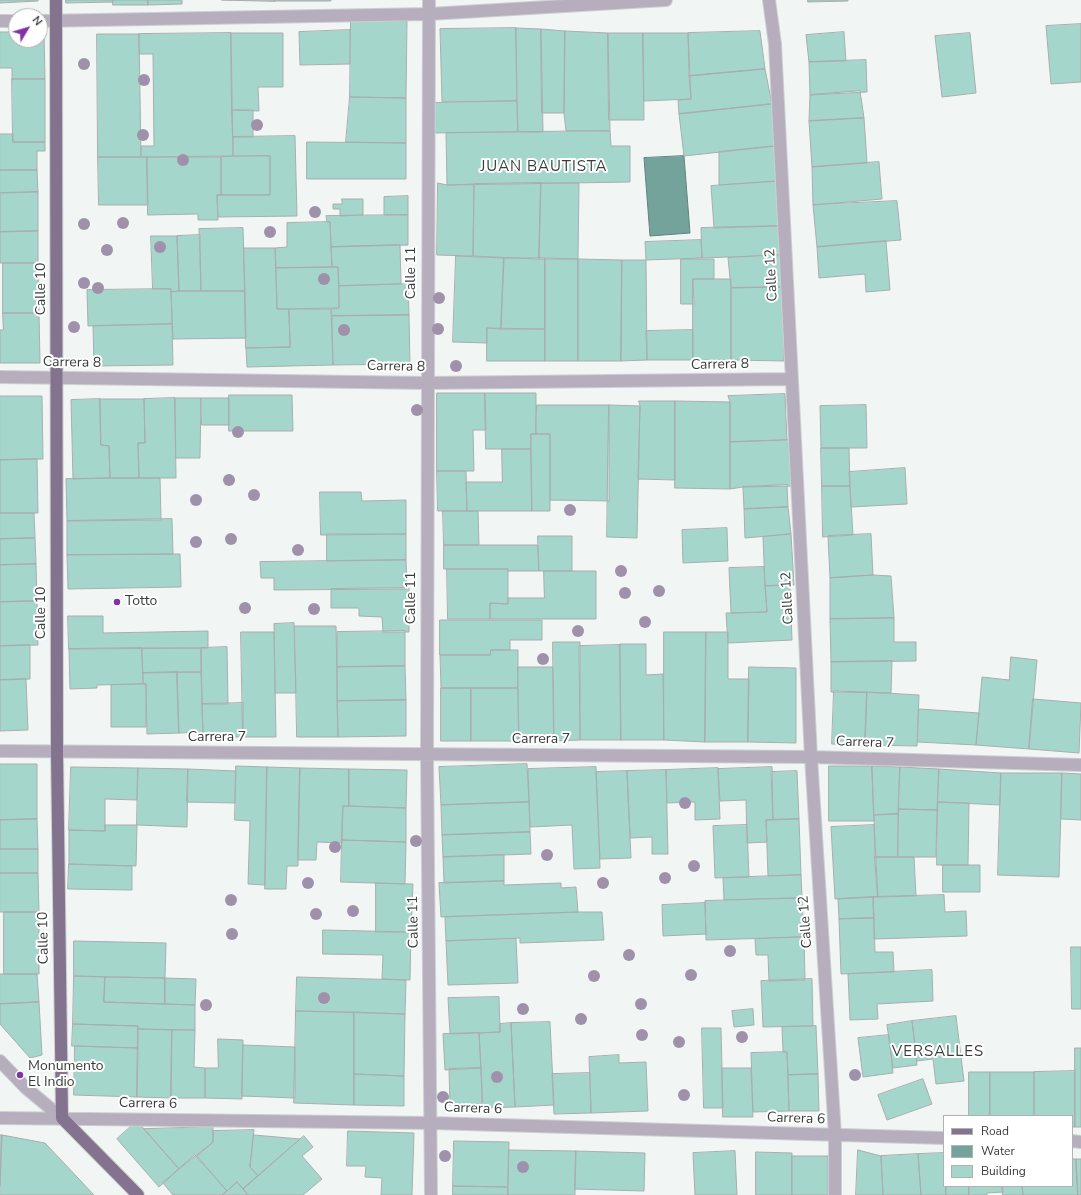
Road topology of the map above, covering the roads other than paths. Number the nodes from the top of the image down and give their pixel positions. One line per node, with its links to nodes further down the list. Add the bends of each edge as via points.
1 (56, 0): 7 (main road, Calle 10)
2 (429, 0): 5 (street, Calle 11)
3 (666, 0): 5 (street)
4 (769, 0): 10 (street, Calle 12, via 776,44)
5 (429, 14): 7 (street); 11 (street, Calle 11)
6 (48, 21): 7 (street)
7 (56, 21): 9 (main road, Calle 10)
8 (0, 377): 9 (street, Carrera 8)
9 (57, 378): 11 (street, Carrera 8); 13 (main road, Calle 10)
10 (792, 379): 11 (street, Carrera 8); 15 (street, Calle 12)
11 (427, 383): 14 (street, Calle 11)
12 (0, 751): 13 (street, Carrera 7)
13 (57, 752): 14 (street, Carrera 7); 19 (main road, Calle 10)
14 (427, 754): 15 (street, Carrera 7); 20 (street, Calle 11)
15 (811, 757): 16 (street, Carrera 7); 21 (street, Calle 12)
16 (1081, 765)
17 (0, 1061): 19 (street, via 26,1088)
18 (0, 1118): 19 (street, Carrera 6)
19 (62, 1118): 20 (street, Carrera 6); 23 (main road)
20 (430, 1123): 21 (street, Carrera 6); 24 (street, Calle 11)
21 (835, 1135): 22 (street, Carrera 6); 25 (street, Calle 12)
22 (943, 1138)
23 (138, 1195)
24 (431, 1195)
25 (835, 1195)

